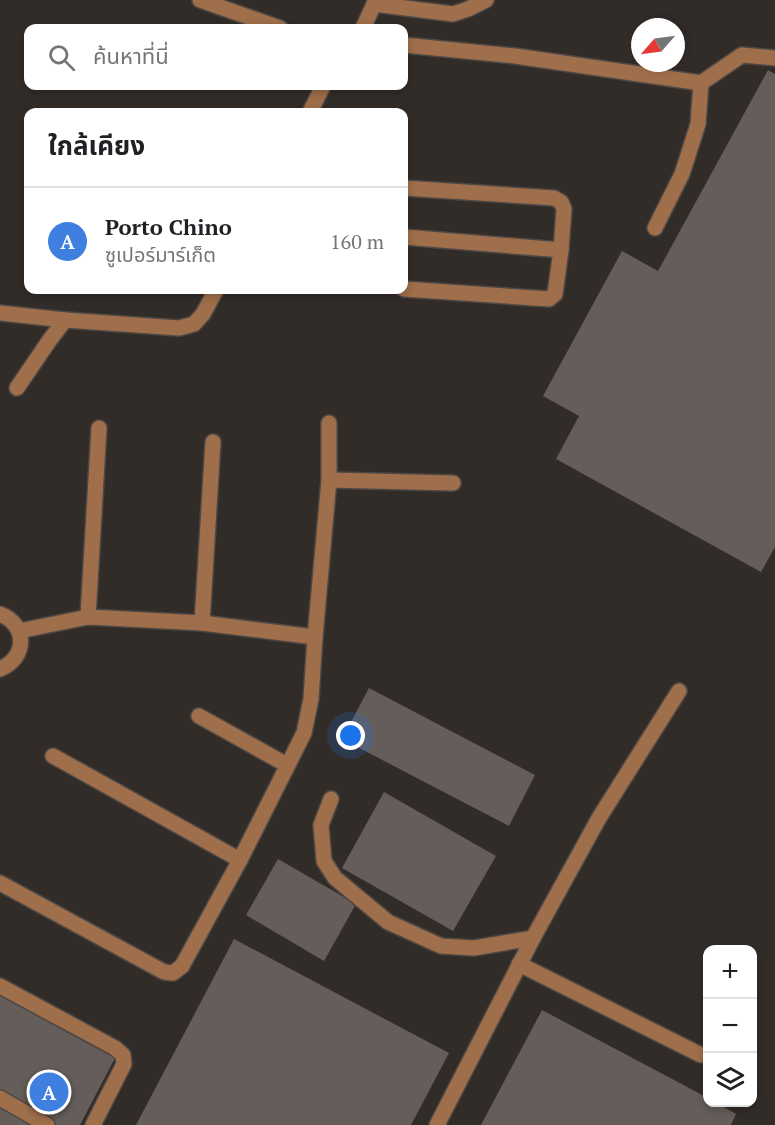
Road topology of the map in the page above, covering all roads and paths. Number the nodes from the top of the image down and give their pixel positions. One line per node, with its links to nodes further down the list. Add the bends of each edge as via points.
1 (200, 0): 4 (street)
2 (486, 0): 3 (street, via 453,14)
3 (375, 2): 5 (street)
4 (269, 24)
5 (365, 24)
6 (408, 45): 8 (street, via 515,56)
7 (775, 58): 8 (street, via 742,55)
8 (701, 83): 12 (street, via 698,123 682,174)
9 (321, 90): 10 (street)
10 (312, 108)
11 (408, 188): 14 (street, via 554,198 564,209)
12 (655, 228)
13 (408, 237): 14 (street)
14 (561, 250): 15 (street, via 555,294 549,299)
15 (408, 289)
16 (214, 294): 18 (street, via 194,324 179,328)
17 (0, 313): 18 (street)
18 (65, 321): 19 (street)
19 (17, 388)
20 (329, 423): 23 (street)
21 (99, 428): 26 (street)
22 (213, 442): 27 (street)
23 (329, 480): 24 (street); 29 (street)
24 (453, 483)
25 (0, 614): 28 (street, via 9,618)
26 (88, 617): 27 (street); 28 (street)
27 (202, 623): 29 (street)
28 (19, 631): 30 (street, via 20,650 9,665)
29 (315, 636): 34 (street, via 311,699 303,733)
30 (0, 669)
31 (679, 692): 38 (street, via 599,818)
32 (199, 716): 34 (street)
33 (53, 756): 36 (street)
34 (287, 765): 36 (street)
35 (331, 799): 38 (street, via 321,825 324,861 335,878 388,922 441,946 474,948)
36 (240, 860): 37 (street, via 182,966 173,973 164,972)
37 (0, 883)
38 (533, 938): 39 (street)
39 (519, 964): 41 (street); 45 (street)
40 (0, 986): 44 (street, via 123,1055 124,1064)
41 (701, 1054)
42 (0, 1098): 43 (street)
43 (47, 1125)
44 (93, 1125)
45 (436, 1125)

